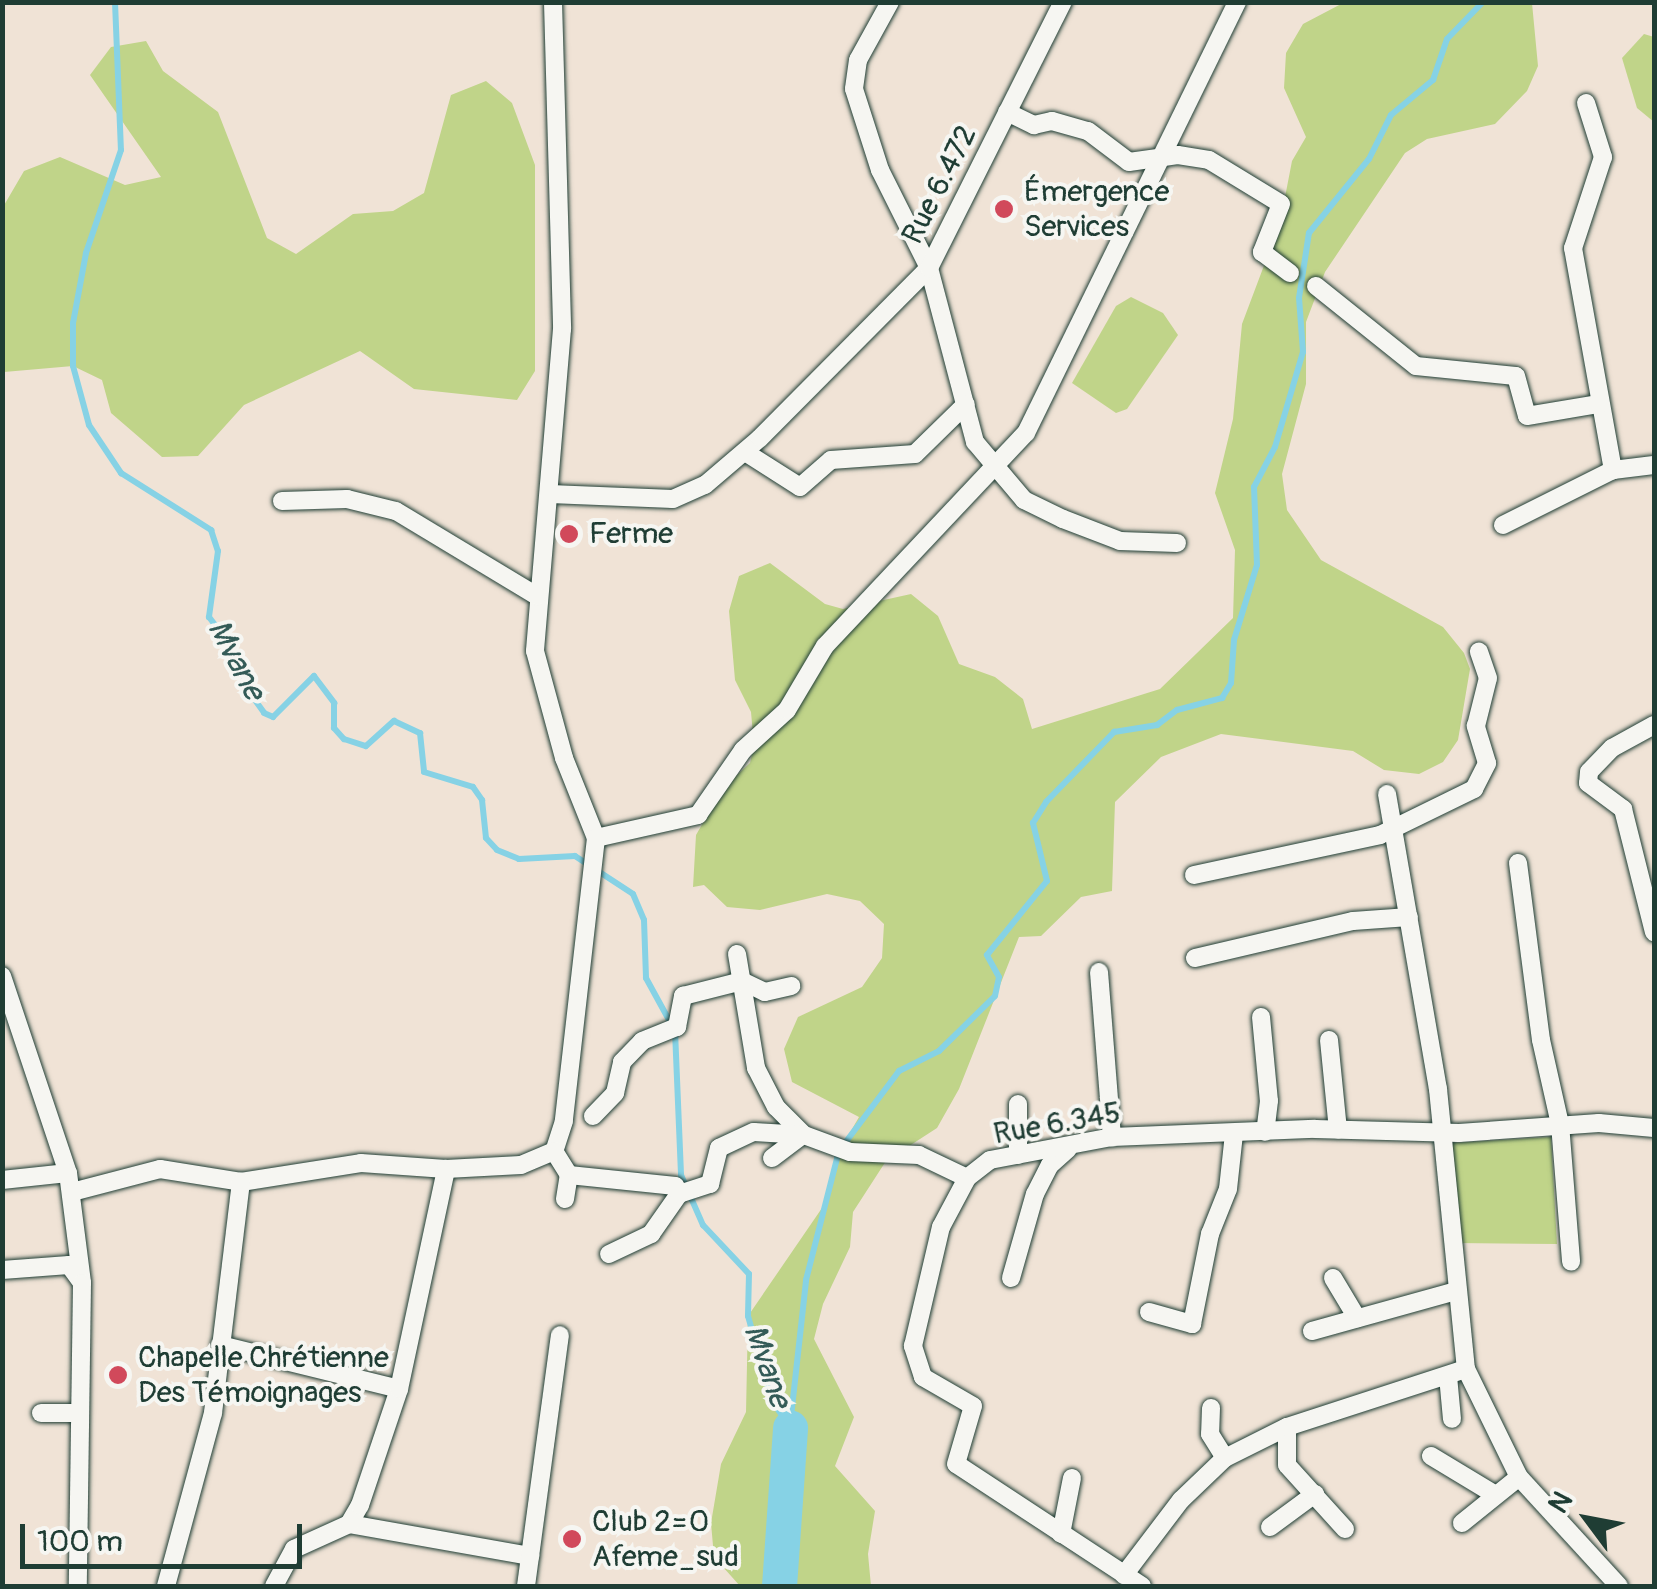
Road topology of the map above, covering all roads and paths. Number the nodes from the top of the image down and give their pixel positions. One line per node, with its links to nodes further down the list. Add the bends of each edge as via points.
1 (553, 2): 20 (street, via 562,329)
2 (890, 2): 8 (street, via 858,60 854,90 880,170)
3 (1063, 2): 6 (street, Rue 6.472)
4 (1237, 2): 7 (street)
5 (1586, 103): 12 (street, via 1603,157 1572,248)
6 (1007, 112): 7 (street, via 1034,125 1052,120 1088,131 1129,162); 8 (street, Rue 6.472)
7 (1160, 162): 9 (street, via 1178,155 1206,159 1281,204 1262,252); 15 (street, via 1046,398)
8 (929, 268): 11 (street); 14 (street, Rue 6.472)
9 (1290, 274)
10 (1316, 286): 12 (street, via 1416,366 1516,376 1527,416)
11 (966, 404): 13 (street); 14 (street, via 915,454 831,460 800,486)
12 (1598, 404): 18 (street)
13 (975, 442): 15 (street); 17 (street)
14 (745, 452): 20 (street, Rue 6.472, via 705,485 673,500)
15 (1006, 452): 17 (street); 19 (street)
16 (1654, 466): 18 (street)
17 (994, 468): 19 (street); 28 (street, via 826,646 787,710 743,750 698,815)
18 (1613, 470): 22 (street)
19 (1017, 493): 23 (street, via 1120,541)
20 (550, 494): 24 (street)
21 (282, 501): 24 (street, via 346,499 396,512)
22 (1503, 525)
23 (1177, 543)
24 (536, 596): 28 (street, via 535,651 547,705)
25 (1479, 652): 27 (street, via 1488,678 1476,726 1487,774 1474,790)
26 (1654, 725): 32 (street, via 1612,748 1589,772 1588,783 1623,809)
27 (1386, 832): 30 (street); 31 (street)
28 (596, 838): 52 (street, via 564,1122)
29 (1518, 863): 43 (street, via 1541,1040)
30 (1194, 876)
31 (1409, 918): 34 (street, via 1353,921); 46 (street)
32 (1654, 932)
33 (736, 954): 37 (street)
34 (1195, 958)
35 (1099, 972): 49 (street)
36 (2, 976): 56 (street)
37 (742, 982): 38 (street, via 765,992); 42 (street, via 680,998 677,1027 642,1041 622,1062 615,1093); 50 (street, via 756,1068)
38 (791, 986)
39 (1261, 1016): 47 (street, via 1270,1102)
40 (1330, 1040): 45 (street)
41 (1018, 1104): 53 (street)
42 (593, 1116)
43 (1560, 1124): 44 (street, Rue 6.345); 46 (street, Rue 6.345); 65 (street)
44 (1654, 1128)
45 (1338, 1130): 46 (street, Rue 6.345); 47 (street, Rue 6.345)
46 (1439, 1131): 70 (street)
47 (1265, 1132): 48 (street, Rue 6.345)
48 (1234, 1134): 49 (street, Rue 6.345); 71 (street, via 1228,1189 1210,1234 1192,1324)
49 (1112, 1136): 51 (street, Rue 6.345)
50 (801, 1137): 54 (street); 58 (street, via 850,1152 918,1155); 62 (street, via 754,1132 716,1151 718,1171 706,1187)
51 (1068, 1148): 53 (street, Rue 6.345); 67 (street, via 1035,1194)
52 (554, 1151): 55 (street, via 521,1165); 57 (street)
53 (1018, 1155): 58 (street, Rue 6.345, via 990,1160)
54 (772, 1158)
55 (446, 1168): 60 (street, via 361,1163); 77 (street)
56 (68, 1173): 59 (street); 61 (street)
57 (569, 1176): 62 (street, via 675,1186); 63 (street)
58 (967, 1178): 93 (street, Rue 6.345, via 942,1226 915,1321 915,1360 928,1381 973,1406 956,1464)
59 (2, 1180)
60 (241, 1182): 61 (street, via 160,1169); 75 (street)
61 (72, 1192): 69 (street)
62 (678, 1194): 64 (street, via 651,1234)
63 (565, 1199)
64 (609, 1254)
65 (1571, 1262)
66 (2, 1270): 69 (street, via 68,1265)
67 (1011, 1278)
68 (1334, 1278): 72 (street)
69 (82, 1283): 80 (street)
70 (1456, 1290): 72 (street); 76 (street)
71 (1149, 1312)
72 (1357, 1318): 73 (street)
73 (1312, 1331)
74 (560, 1336): 94 (street)
75 (220, 1345): 77 (street); 97 (street, via 213,1414)
76 (1457, 1372): 81 (street); 82 (street); 85 (street)
77 (400, 1388): 90 (street)
78 (1212, 1408): 84 (street, via 1210,1434)
79 (41, 1413): 80 (street)
80 (78, 1413): 96 (street)
81 (1452, 1419)
82 (1287, 1427): 84 (street); 87 (street, via 1286,1465)
83 (1431, 1456): 88 (street)
84 (1225, 1458): 95 (street, via 1181,1500)
85 (1519, 1477): 88 (street); 101 (street)
86 (1072, 1478): 93 (street)
87 (1315, 1494): 91 (street); 92 (street)
88 (1494, 1494): 89 (street)
89 (1462, 1523)
90 (349, 1524): 94 (street); 98 (street, via 294,1549)
91 (1270, 1527)
92 (1344, 1530)
93 (1061, 1534): 95 (street, Rue 6.345)
94 (530, 1556): 99 (street)
95 (1124, 1575): 100 (street, Rue 6.345)
96 (78, 1586)
97 (166, 1586)
98 (274, 1586)
99 (526, 1586)
100 (1142, 1586)
101 (1619, 1586)

